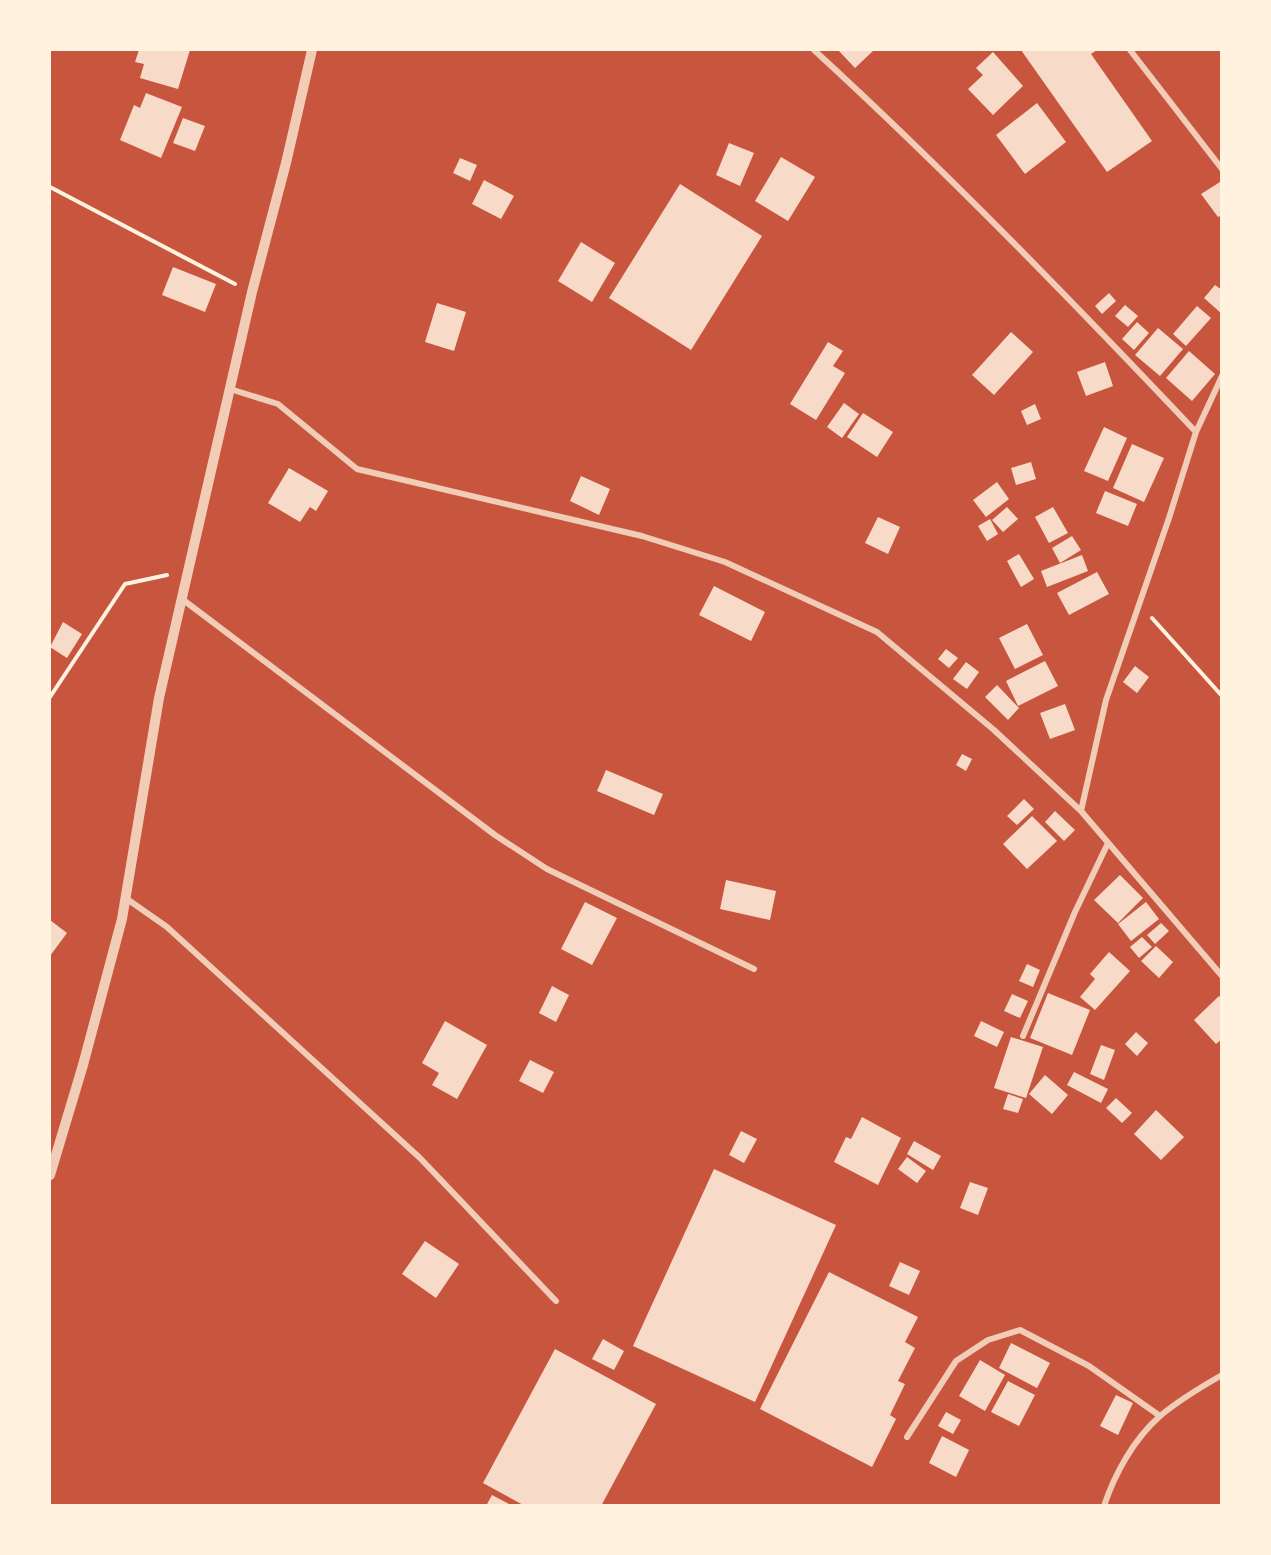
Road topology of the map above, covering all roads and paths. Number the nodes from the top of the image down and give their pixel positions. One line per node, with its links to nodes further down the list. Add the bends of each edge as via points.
1 (312, 50): 6 (street)
2 (814, 50): 9 (street, via 901,129)
3 (1130, 50): 4 (street)
4 (1221, 169)
5 (50, 187): 6 (path)
6 (252, 292): 8 (street)
7 (1221, 376): 9 (street)
8 (230, 389): 10 (street); 15 (street, via 279,404 357,469 642,536 725,562 877,632 994,730)
9 (1196, 432): 12 (street)
10 (188, 571): 11 (street); 14 (path, via 125,584)
11 (182, 599): 17 (street, via 159,698); 18 (street, via 495,835 547,869)
12 (1139, 603): 13 (path); 15 (street, via 1106,700)
13 (1221, 696)
14 (50, 697)
15 (1081, 811): 16 (street)
16 (1108, 843): 19 (street); 20 (street)
17 (127, 899): 21 (street); 22 (street, via 167,927 420,1158)
18 (754, 969)
19 (1221, 976)
20 (1023, 1035)
21 (50, 1175)
22 (556, 1301)
23 (1221, 1375): 24 (street)
24 (1160, 1416): 25 (street, via 1089,1366 1020,1330 988,1340 956,1361); 26 (street, via 1134,1445 1111,1484)
25 (907, 1437)
26 (1104, 1506)

